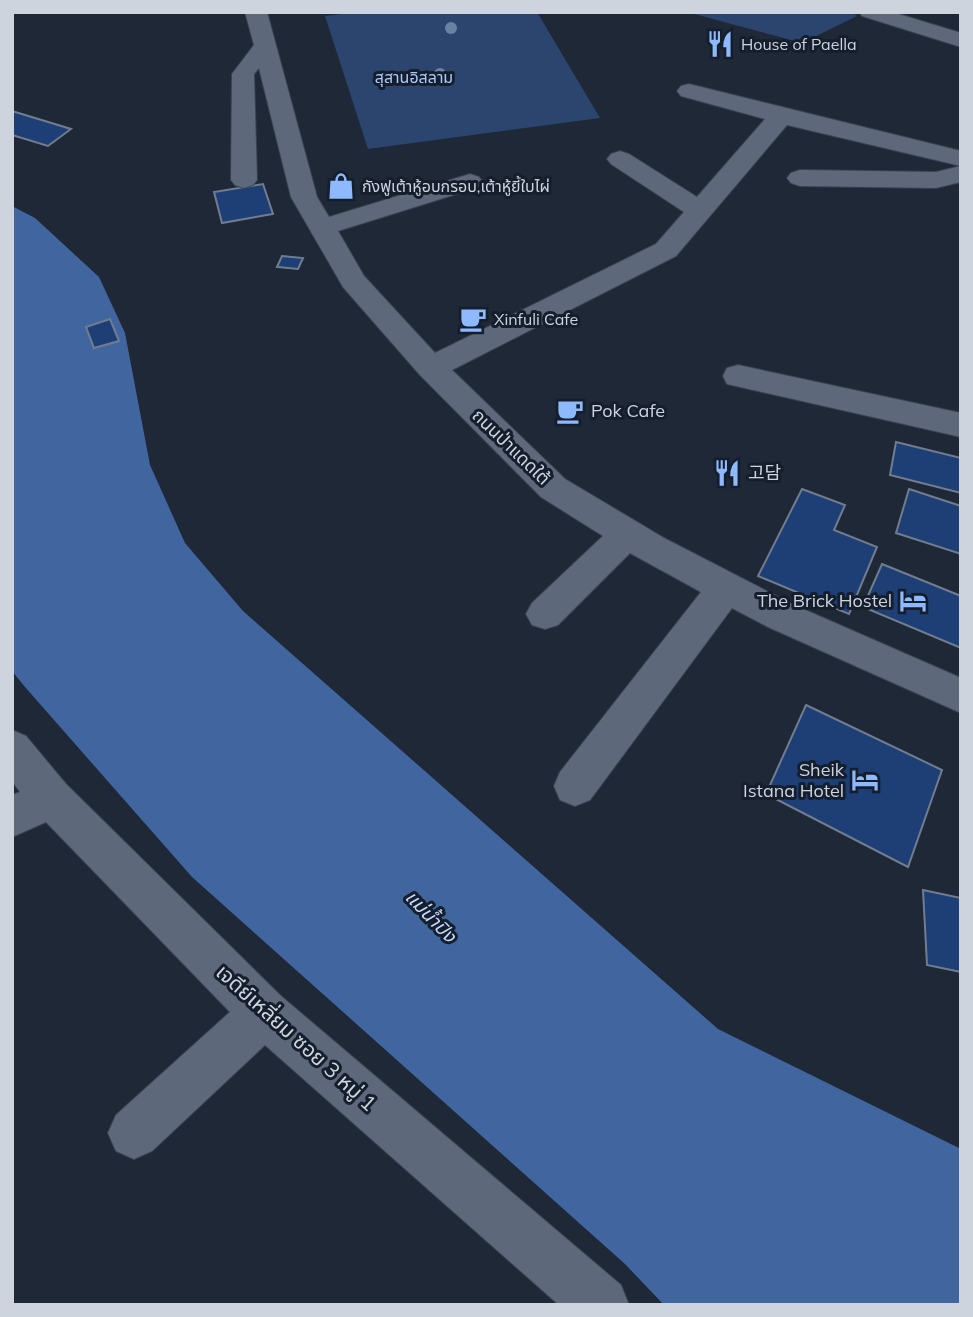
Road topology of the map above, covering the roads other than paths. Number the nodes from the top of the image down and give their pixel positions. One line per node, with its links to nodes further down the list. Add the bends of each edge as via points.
1 (256, 12): 4 (street, ถนนป่าแดดใต้)
2 (869, 12): 3 (street)
3 (961, 40)
4 (265, 45): 11 (street, via 243,74); 14 (street, ถนนป่าแดดใต้, via 304,197)
5 (689, 91): 6 (street)
6 (781, 116): 8 (street); 13 (street)
7 (620, 159): 13 (street)
8 (961, 159)
9 (961, 174): 10 (street, via 936,180)
10 (800, 178)
11 (244, 180)
12 (470, 181): 14 (street)
13 (700, 211): 15 (street, via 666,250)
14 (321, 228): 15 (street, ถนนป่าแดดใต้, via 353,281)
15 (431, 368): 18 (street, ถนนป่าแดดใต้, via 553,488)
16 (738, 376): 17 (street)
17 (961, 425)
18 (627, 534): 19 (street, ถนนป่าแดดใต้); 20 (street)
19 (726, 587): 21 (street, ถนนป่าแดดใต้); 23 (street)
20 (545, 614)
21 (961, 696)
22 (12, 749): 24 (street, เจดีย์เหลี่ยม ซอย 3 หมู่ 1)
23 (575, 786)
24 (31, 808): 25 (street, เจดีย์เหลี่ยม ซอย 3 หมู่ 1)
25 (264, 1013): 26 (street); 27 (street, เจดีย์เหลี่ยม ซอย 3 หมู่ 1)
26 (134, 1133)
27 (601, 1305)

